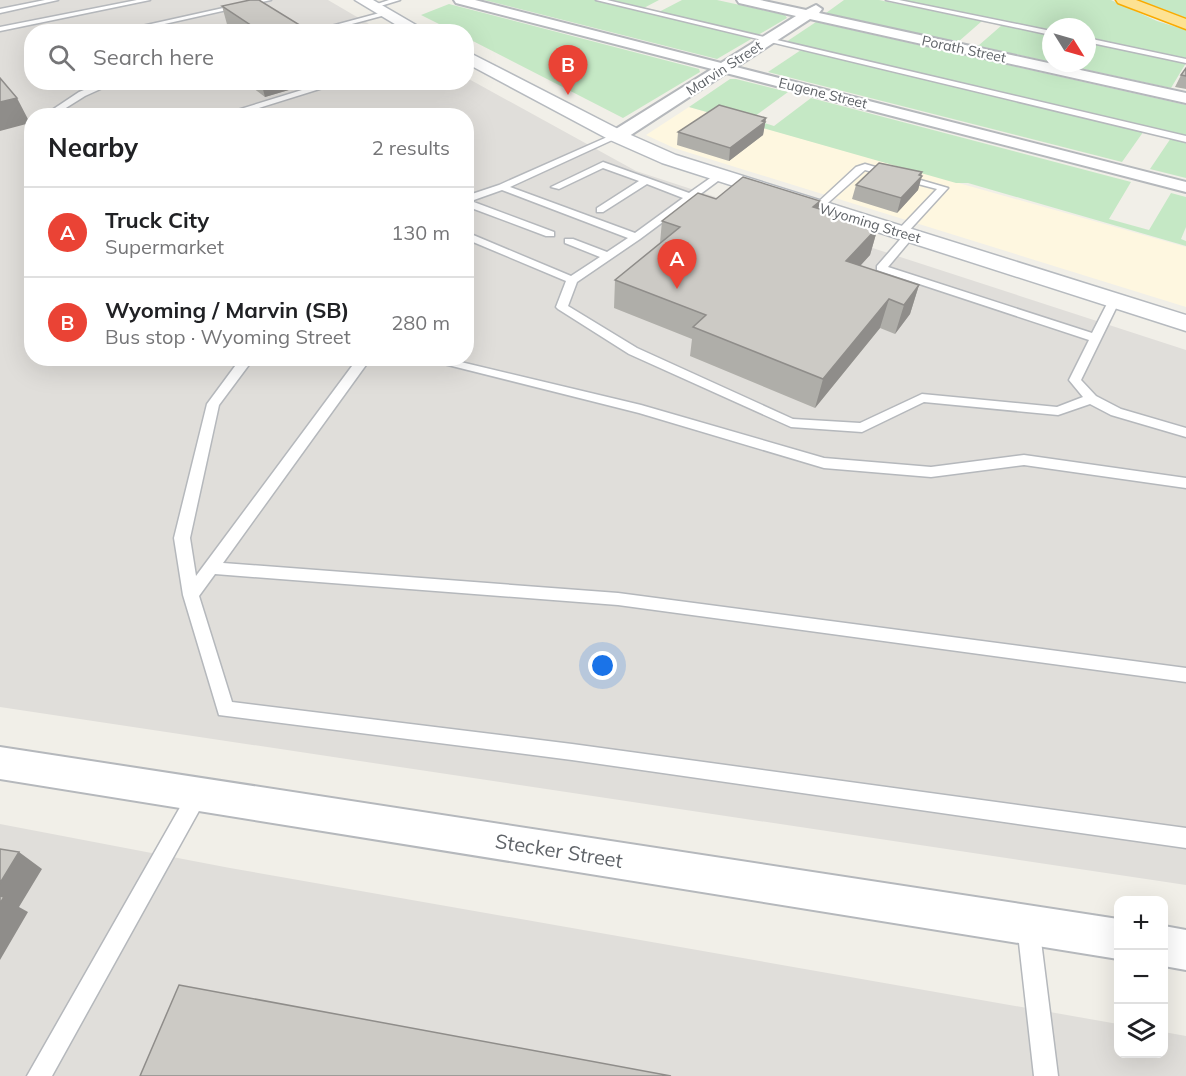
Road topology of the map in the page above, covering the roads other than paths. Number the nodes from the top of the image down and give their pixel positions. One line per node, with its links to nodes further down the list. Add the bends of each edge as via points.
1 (55, 0): 12 (lane)
2 (147, 0): 15 (lane)
3 (268, 0): 16 (lane)
4 (397, 0): 11 (lane)
5 (460, 0): 26 (street, Eugene Street)
6 (599, 0): 22 (lane)
7 (743, 0): 13 (street, Porath Street)
8 (831, 0): 13 (street, Marvin Street)
9 (889, 0): 21 (lane)
10 (1122, 0): 19 (highway)
11 (374, 6): 17 (lane); 18 (main road)
12 (0, 11)
13 (808, 14): 22 (street, Marvin Street); 29 (street, Porath Street)
14 (24, 24): 20 (lane)
15 (25, 24)
16 (155, 24)
17 (331, 24)
18 (407, 24)
19 (1186, 24)
20 (0, 29)
21 (1042, 31)
22 (768, 40): 26 (street, Marvin Street); 33 (lane)
23 (1096, 42): 25 (lane)
24 (474, 60): 32 (main road, Wyoming Street)
25 (1186, 61)
26 (724, 68): 32 (street, Marvin Street); 38 (street, Eugene Street)
27 (92, 90): 30 (lane)
28 (311, 90): 31 (lane)
29 (1186, 98)
30 (59, 108)
31 (249, 108)
32 (617, 136): 34 (main road, Wyoming Street); 36 (lane)
33 (1186, 139)
34 (719, 176): 40 (lane); 42 (main road, Wyoming Street)
35 (646, 181): 37 (lane, via 603,165); 40 (lane); 43 (lane)
36 (502, 187): 39 (lane); 46 (lane)
37 (556, 187)
38 (1186, 187)
39 (474, 197)
40 (690, 197): 46 (lane)
41 (474, 203): 44 (lane)
42 (818, 207): 45 (main road, Wyoming Street); 45 (lane, via 865,167 943,188)
43 (600, 210)
44 (550, 234)
45 (905, 234): 51 (main road, Wyoming Street); 53 (lane, via 881,268)
46 (636, 237): 49 (lane)
47 (474, 238): 50 (lane)
48 (569, 241): 49 (lane)
49 (608, 256): 50 (lane)
50 (572, 280): 57 (lane, via 562,307 633,351 791,423 862,428 922,398 1058,411)
51 (1114, 300): 52 (main road, Wyoming Street); 53 (lane)
52 (1186, 323)
53 (1095, 338): 57 (lane, via 1075,380)
54 (242, 366): 61 (lane, via 213,404 182,538)
55 (359, 366): 60 (lane)
56 (460, 366): 59 (lane, via 641,409 824,463 931,472 1024,460)
57 (1091, 399): 58 (lane, via 1116,412)
58 (1186, 433)
59 (1186, 483)
60 (210, 568): 61 (lane); 62 (lane, via 618,599)
61 (191, 595): 65 (lane, via 225,709 572,752)
62 (1186, 675)
63 (0, 763): 64 (street, Stecker Street)
64 (198, 794): 66 (street, Stecker Street); 70 (lane)
65 (1186, 838)
66 (1028, 925): 67 (street, Stecker Street); 71 (lane)
67 (1114, 938)
68 (1168, 947): 69 (street)
69 (1186, 950)
70 (39, 1076)
71 (1046, 1076)

